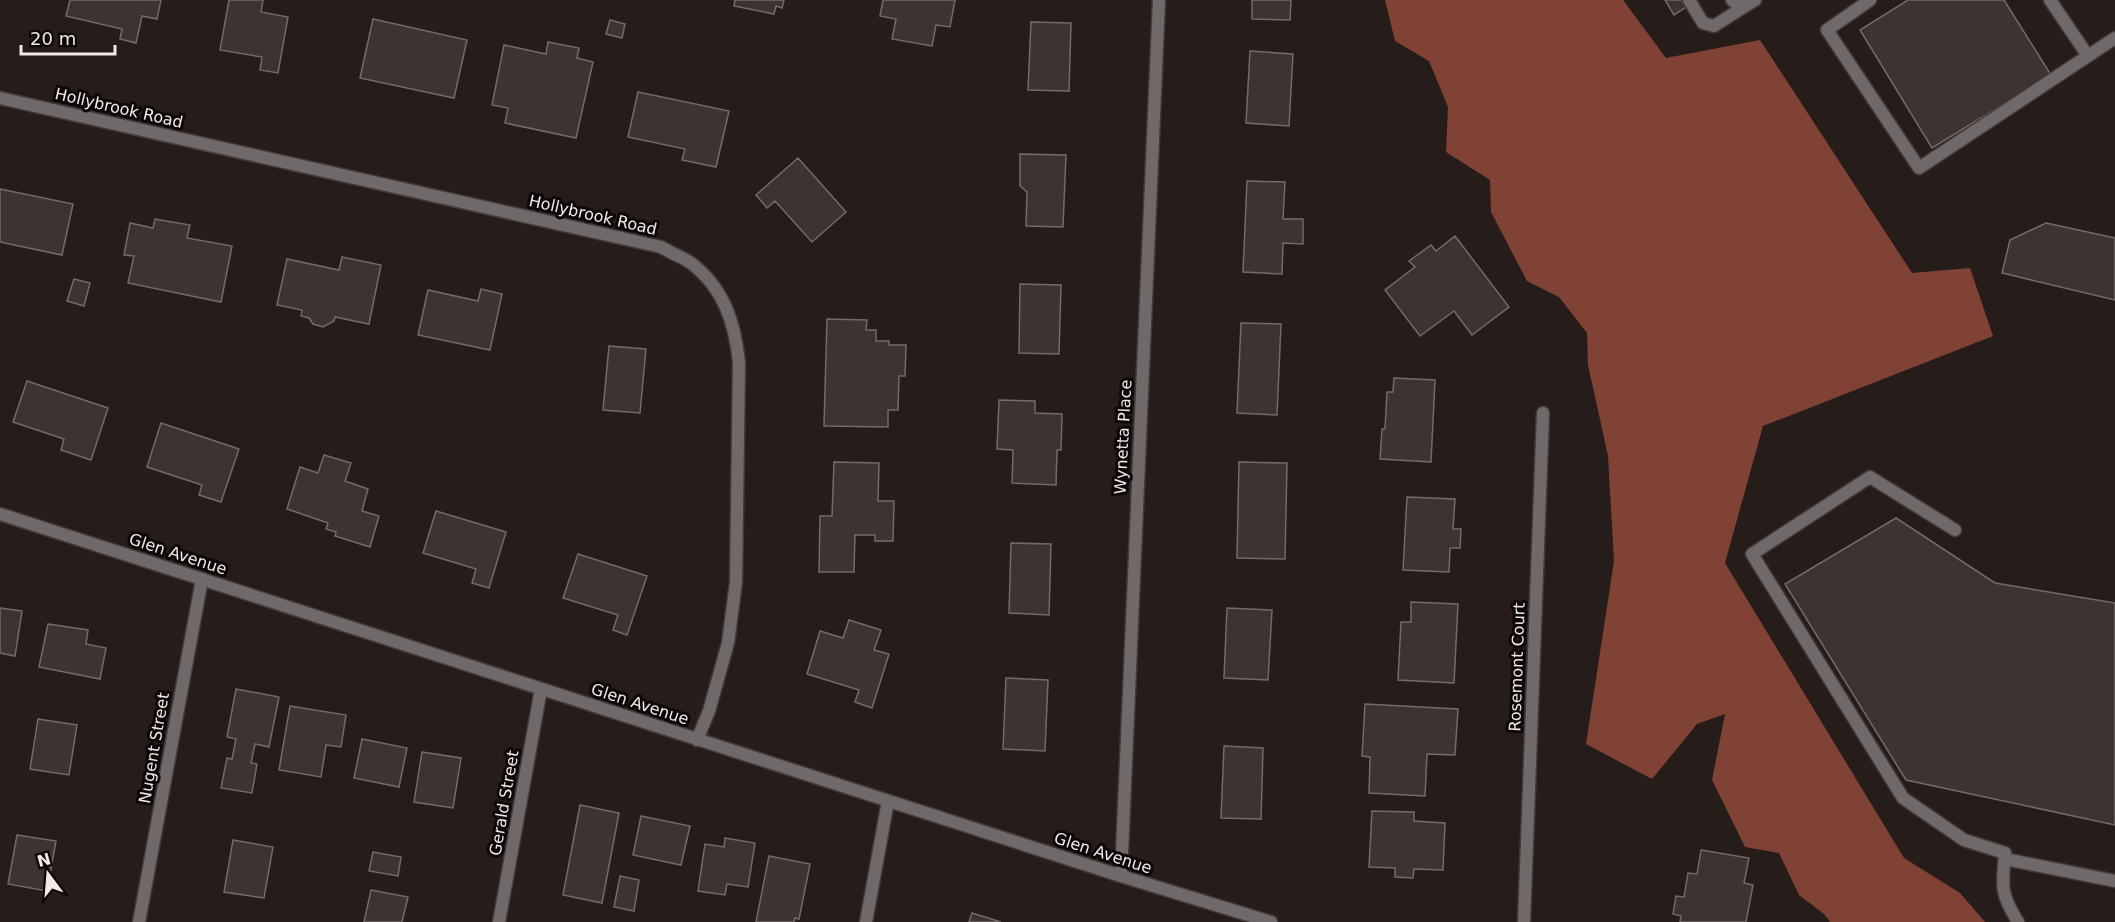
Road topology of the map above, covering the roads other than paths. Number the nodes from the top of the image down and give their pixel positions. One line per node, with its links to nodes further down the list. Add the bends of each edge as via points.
1 (1159, 0): 19 (street, Wynetta Place)
2 (1689, 0): 7 (street, via 1703,23 1714,26)
3 (1732, 0): 7 (street)
4 (1755, 0): 7 (street)
5 (1870, 0): 9 (street, via 1827,30 1919,168)
6 (2050, 0): 9 (street)
7 (1742, 8)
8 (2115, 38): 9 (street)
9 (2088, 56)
10 (0, 98): 16 (street, Hollybrook Road, via 661,247 691,263 726,305 736,332 739,363 736,582 728,643)
11 (1543, 413): 27 (street, Rosemont Court)
12 (0, 514): 14 (street, Glen Avenue)
13 (1954, 530): 18 (street, via 1870,477 1752,554 1903,798 1964,840 2006,853)
14 (202, 579): 15 (street, Glen Avenue); 22 (street, Nugent Street)
15 (541, 689): 16 (street, Glen Avenue); 23 (street, Gerald Street)
16 (697, 740): 17 (street, Glen Avenue)
17 (888, 801): 19 (street, Glen Avenue); 24 (street)
18 (2005, 859): 20 (street); 28 (street, via 2002,888)
19 (1121, 876): 21 (street, Glen Avenue)
20 (2115, 881)
21 (1224, 908): 25 (street); 26 (street, Glen Avenue)
22 (139, 922)
23 (499, 922)
24 (866, 922)
25 (1221, 922)
26 (1271, 922)
27 (1524, 922)
28 (2018, 922)

